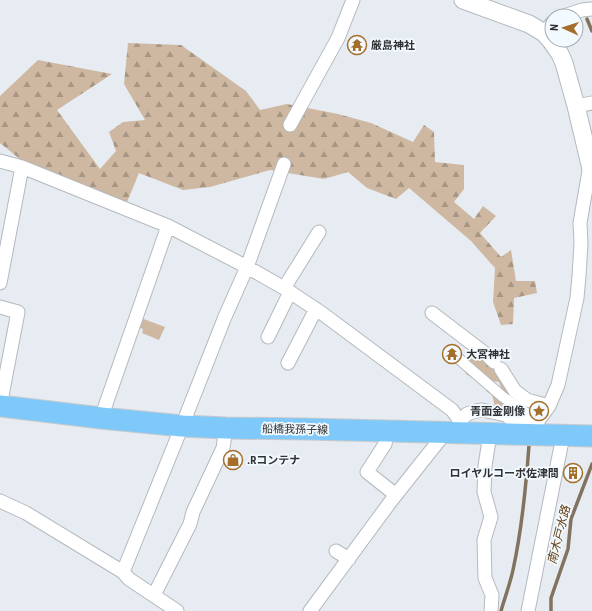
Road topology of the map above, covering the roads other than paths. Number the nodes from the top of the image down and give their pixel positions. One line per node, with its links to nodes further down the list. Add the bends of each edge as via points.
1 (353, 0): 6 (street, via 338,38)
2 (463, 0): 3 (street)
3 (544, 27)
4 (555, 48): 5 (street)
5 (584, 104): 10 (street)
6 (290, 125)
7 (0, 161): 9 (street)
8 (284, 164): 13 (street)
9 (22, 167): 11 (street); 14 (street)
10 (591, 169): 23 (street, via 580,223 581,242 576,298 558,385)
11 (168, 226): 13 (street); 24 (street)
12 (319, 232): 15 (street)
13 (248, 267): 15 (street); 26 (street, via 224,319)
14 (0, 283)
15 (287, 290): 17 (street); 19 (street)
16 (0, 307): 22 (street, via 18,312)
17 (316, 309): 21 (street); 28 (street, via 452,410)
18 (432, 313): 23 (street, via 498,366 515,391 527,400)
19 (268, 337)
20 (459, 359): 25 (street, via 503,397)
21 (288, 363)
22 (0, 406): 24 (main road, 船橋我孫子線)
23 (549, 406): 25 (street)
24 (101, 418): 26 (main road, 船橋我孫子線)
25 (538, 421): 28 (street, via 517,424 506,415 482,410 467,414)
26 (182, 426): 27 (main road, 船橋我孫子線); 37 (street)
27 (226, 428): 29 (main road, 船橋我孫子線); 38 (street, via 223,448 193,512 190,524)
28 (455, 429): 29 (main road, 船橋我孫子線); 30 (main road, 船橋我孫子線); 33 (street)
29 (388, 431): 33 (street, via 385,444 367,472)
30 (490, 434): 31 (main road, 船橋我孫子線); 41 (street, via 484,492 491,517 484,540 485,578 492,595)
31 (563, 436): 32 (main road, 船橋我孫子線); 42 (street)
32 (592, 436)
33 (396, 495): 36 (street)
34 (0, 501): 37 (street, via 26,513)
35 (336, 551): 36 (street)
36 (349, 559): 40 (street)
37 (123, 572): 38 (street)
38 (154, 595): 39 (street)
39 (177, 611)
40 (310, 611)
41 (491, 611)
42 (528, 611)

